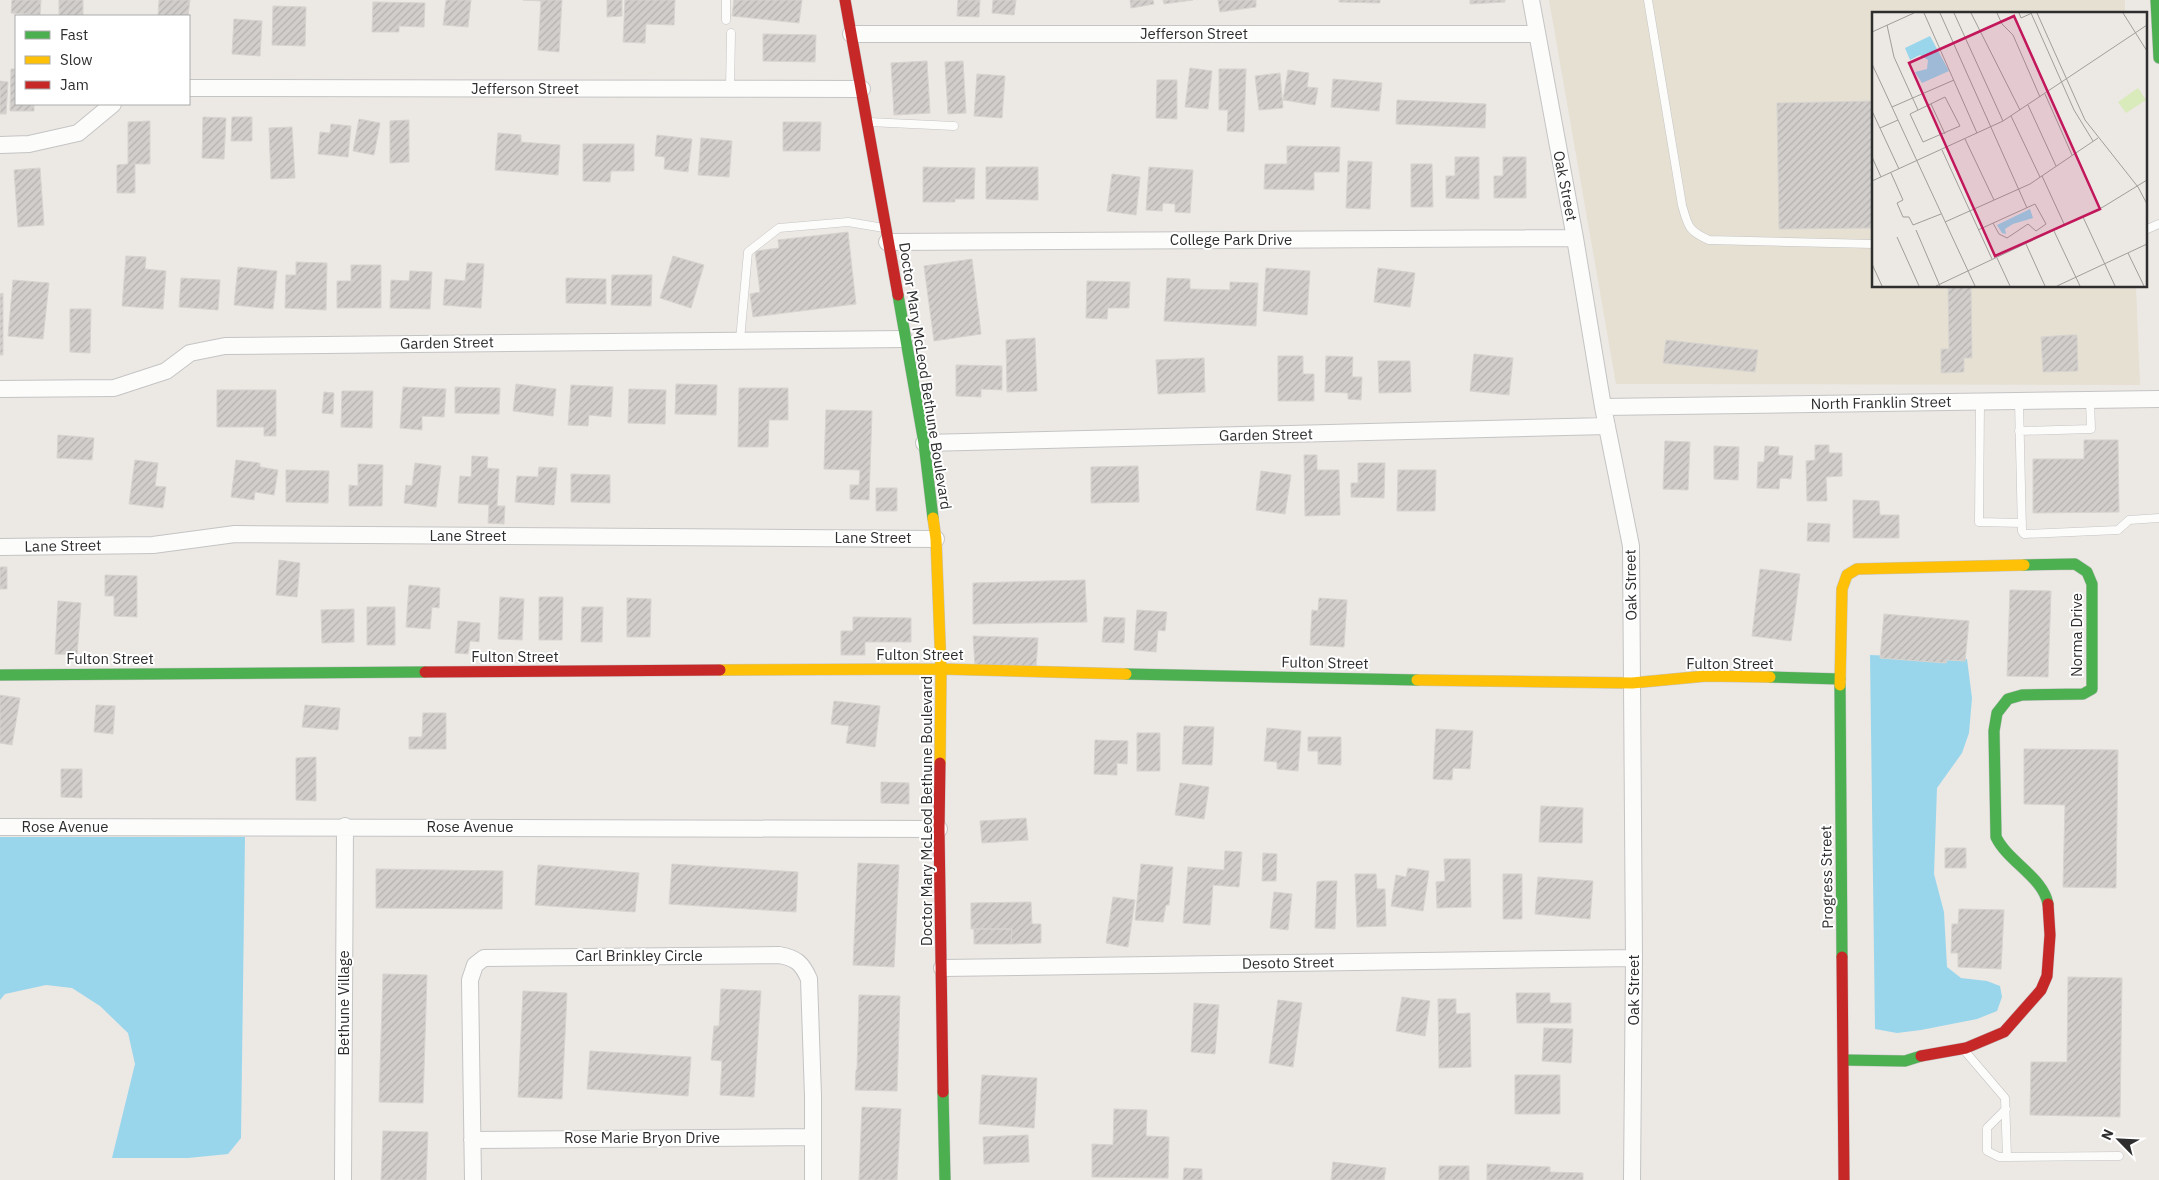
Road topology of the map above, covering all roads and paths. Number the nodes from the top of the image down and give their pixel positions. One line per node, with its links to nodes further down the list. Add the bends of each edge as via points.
1 (726, 0): 6 (lane)
2 (845, 0): 8 (street, Doctor Mary McLeod Bethune Boulevard)
3 (1531, 0): 9 (street, Oak Street)
4 (1648, 0): 22 (lane, via 1682,205 1689,228 1709,240)
5 (2156, 0): 10 (street)
6 (726, 20)
7 (731, 33): 12 (lane)
8 (851, 34): 9 (street, Jefferson Street); 13 (street, Doctor Mary McLeod Bethune Boulevard)
9 (1536, 34): 21 (street, Oak Street)
10 (2159, 58)
11 (190, 88): 12 (street, Jefferson Street)
12 (730, 89): 13 (street, Jefferson Street)
13 (862, 89): 15 (street, Doctor Mary McLeod Bethune Boulevard)
14 (112, 105): 17 (street, via 78,133 29,144)
15 (868, 122): 16 (lane); 20 (street, Doctor Mary McLeod Bethune Boulevard)
16 (954, 126)
17 (0, 145)
18 (2159, 224): 19 (lane)
19 (2146, 230)
20 (886, 235): 21 (street, College Park Drive); 23 (street, Doctor Mary McLeod Bethune Boulevard); 24 (lane, via 848,222 822,223 779,228 760,241 748,252)
21 (1575, 238): 30 (street, Oak Street)
22 (1872, 244)
23 (904, 339): 24 (street, Garden Street); 33 (street, Doctor Mary McLeod Bethune Boulevard)
24 (740, 340): 25 (street, Garden Street, via 225,346 190,353 166,371 114,388)
25 (0, 389)
26 (2090, 400): 27 (street, North Franklin Street); 29 (street, North Franklin Street); 32 (lane, via 2091,429)
27 (2159, 400)
28 (1980, 402): 29 (street, North Franklin Street); 30 (street, North Franklin Street); 35 (lane, via 1979,522)
29 (2019, 402): 32 (lane)
30 (1603, 407): 31 (street, Oak Street)
31 (1607, 426): 33 (street, Garden Street); 42 (street, Oak Street, via 1631,546)
32 (2020, 431): 35 (lane)
33 (924, 443): 36 (street, Doctor Mary McLeod Bethune Boulevard)
34 (2159, 518): 35 (lane, via 2129,520 2118,530 2026,534 2022,531)
35 (2022, 523)
36 (936, 539): 37 (street, Lane Street, via 235,534 153,545); 39 (street, Doctor Mary McLeod Bethune Boulevard)
37 (0, 547)
38 (1847, 575): 41 (street, Progress Street, via 1842,589); 48 (street, Norma Drive, via 1857,569 2075,564 2087,572 2092,584 2092,689 2084,694 2022,695 2008,699 1997,713 1994,731 1996,837 2002,849 2041,887 2048,901 2047,976 2041,990 2004,1032)
39 (942, 669): 40 (street, Fulton Street); 42 (street, Fulton Street); 45 (street, Doctor Mary McLeod Bethune Boulevard)
40 (0, 675)
41 (1840, 680): 42 (street, Fulton Street, via 1706,676); 49 (street, Progress Street)
42 (1632, 683): 46 (street, Oak Street)
43 (345, 826): 44 (street, Rose Avenue); 45 (street, Rose Avenue); 55 (street, Bethune Village)
44 (0, 827)
45 (939, 829): 47 (street, Doctor Mary McLeod Bethune Boulevard)
46 (1634, 958): 47 (street, Desoto Street); 59 (street, Oak Street)
47 (942, 968): 58 (street, Doctor Mary McLeod Bethune Boulevard)
48 (1963, 1049): 49 (street, via 1905,1061); 50 (lane, via 2005,1098)
49 (1844, 1060): 60 (street, Progress Street)
50 (2006, 1109): 54 (lane); 54 (lane, via 1987,1128 1987,1150 1999,1157)
51 (813, 1137): 52 (street, Rose Marie Bryon Drive); 52 (street, Carl Brinkley Circle, via 809,979 803,966 791,957 779,955 582,956 484,958 475,965 470,980); 57 (street, Carl Brinkley Circle)
52 (472, 1140): 56 (street, Carl Brinkley Circle)
53 (2119, 1156): 54 (lane)
54 (2007, 1157)
55 (343, 1180)
56 (472, 1180)
57 (813, 1180)
58 (945, 1180)
59 (1632, 1180)
60 (1844, 1180)

